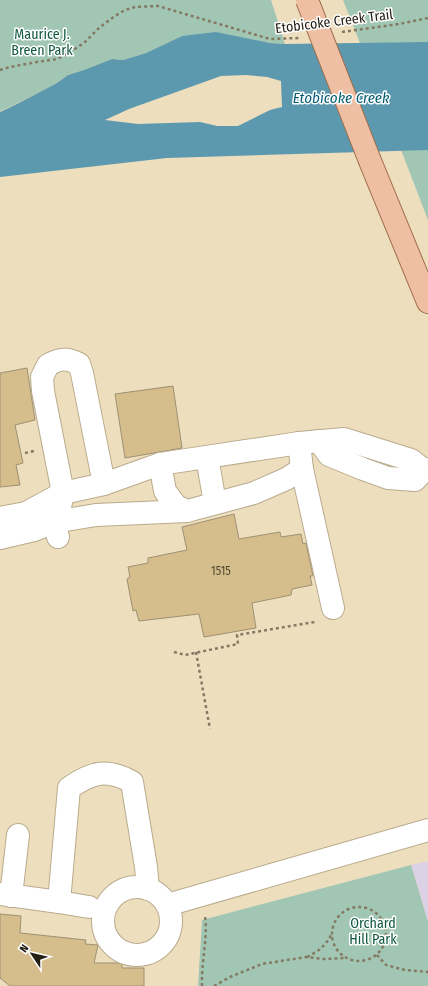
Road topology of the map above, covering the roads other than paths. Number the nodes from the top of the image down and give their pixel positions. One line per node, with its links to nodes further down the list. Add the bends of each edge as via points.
1 (307, 0): 2 (main road, bridge)
2 (428, 302)
3 (309, 442): 4 (lane); 6 (lane); 7 (lane, via 330,455 388,478 415,480)
4 (207, 457): 5 (lane); 10 (lane)
5 (160, 464): 8 (lane); 11 (lane, via 165,491 176,506)
6 (302, 469): 10 (lane, via 254,493); 15 (lane)
7 (426, 470)
8 (104, 484): 9 (lane); 9 (lane, via 79,364 58,359 48,365 42,377)
9 (63, 493): 12 (lane, via 26,513); 13 (lane)
10 (215, 504): 11 (lane)
11 (187, 511): 13 (lane, via 96,515)
12 (0, 518)
13 (56, 530): 14 (lane, via 34,530)
14 (0, 538)
15 (333, 608)
16 (428, 830): 21 (lane)
17 (18, 835): 19 (lane)
18 (148, 889): 20 (lane, via 132,782 119,775 105,773 82,780 69,788); 21 (lane, via 158,894); 21 (lane, via 136,887 123,890 113,897 106,907 102,919 104,932 110,943 119,951 131,955 144,954 155,950 165,941 170,930 171,917)
19 (6, 895): 20 (lane)
20 (59, 902): 22 (lane)
21 (167, 905)
22 (89, 907)

